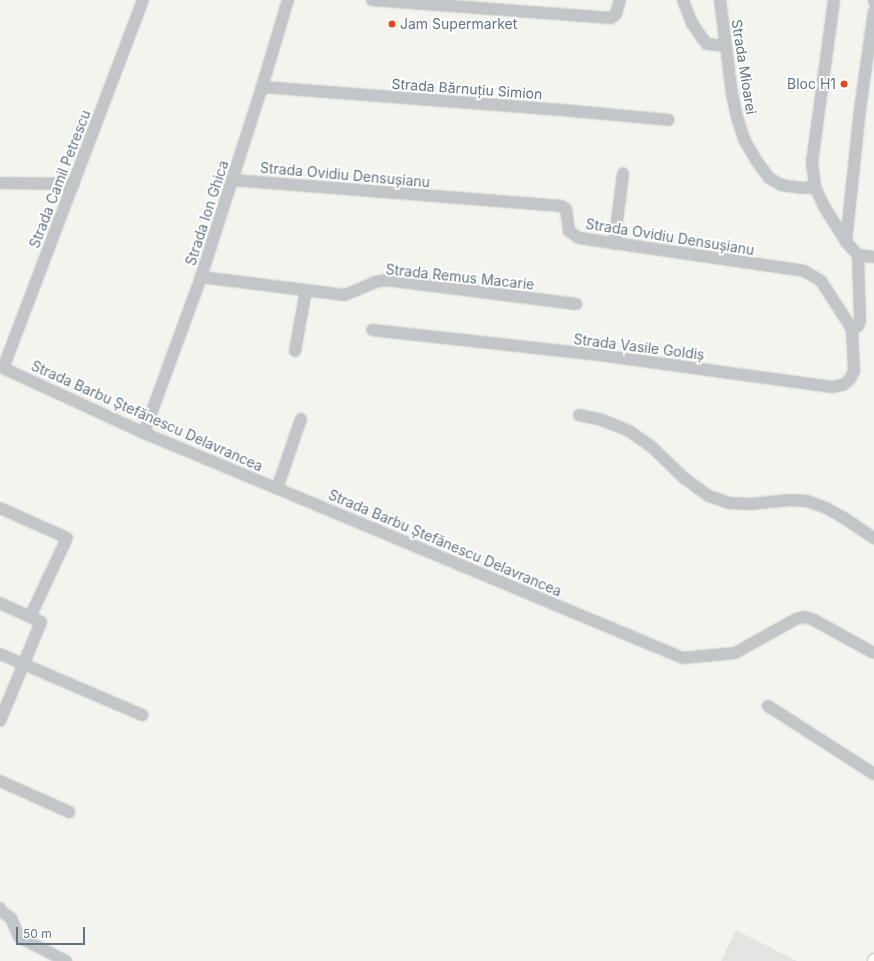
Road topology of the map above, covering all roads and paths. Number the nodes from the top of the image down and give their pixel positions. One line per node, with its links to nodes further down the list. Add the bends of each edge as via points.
1 (143, 0): 17 (street, Strada Camil Petrescu)
2 (288, 0): 12 (street, Strada Ion Ghica)
3 (372, 0): 7 (street)
4 (683, 0): 10 (street, via 692,23 707,44)
5 (720, 0): 10 (street, Strada Mioarei)
6 (834, 0): 18 (street, via 812,162)
7 (394, 1): 8 (street, via 611,18 616,14)
8 (620, 4)
9 (874, 11): 11 (street)
10 (725, 46): 18 (street, Strada Mioarei, via 737,117 745,141 756,160 769,178 781,185)
11 (870, 69): 19 (street)
12 (262, 87): 13 (street, Strada Bărnuțiu Simion); 15 (street, Strada Ion Ghica)
13 (669, 120)
14 (623, 174): 20 (street)
15 (232, 180): 20 (street, Strada Ovidiu Densușianu, via 561,206 566,209 569,231 573,235); 23 (street, Strada Ion Ghica)
16 (0, 183): 17 (street)
17 (74, 184): 29 (street, Strada Camil Petrescu, via 4,365)
18 (816, 187): 19 (street, via 825,208)
19 (846, 242): 21 (street)
20 (614, 244): 26 (street, Strada Ovidiu Densușianu, via 804,271 821,281)
21 (858, 255): 22 (street); 26 (street, via 860,321 858,326)
22 (874, 257)
23 (201, 277): 24 (street, Strada Remus Macarie); 32 (street, Strada Ion Ghica)
24 (306, 290): 25 (street, Strada Remus Macarie, via 345,295 386,280); 28 (street)
25 (576, 304)
26 (852, 329): 27 (street, Strada Vasile Goldiș, via 854,371 843,385 832,387 599,355)
27 (372, 330)
28 (295, 351)
29 (5, 369): 32 (street, Strada Barbu Ștefănescu Delavrancea)
30 (579, 415): 35 (street, via 602,420 629,431 709,496 729,503 807,501 838,514)
31 (300, 418): 33 (street)
32 (144, 433): 33 (street, Strada Barbu Ștefănescu Delavrancea)
33 (277, 489): 38 (street, Strada Barbu Ștefănescu Delavrancea, via 683,658 735,653 796,619 805,617)
34 (0, 508): 37 (street, via 66,538)
35 (874, 538)
36 (0, 603): 37 (street)
37 (30, 617): 40 (street, via 42,622)
38 (874, 653)
39 (0, 654): 40 (street)
40 (25, 665): 42 (street); 43 (street)
41 (768, 706): 44 (street)
42 (142, 715)
43 (0, 721)
44 (874, 774)
45 (0, 781): 46 (street)
46 (69, 812)
47 (0, 908): 48 (street, via 11,918 19,937)
48 (66, 961)

